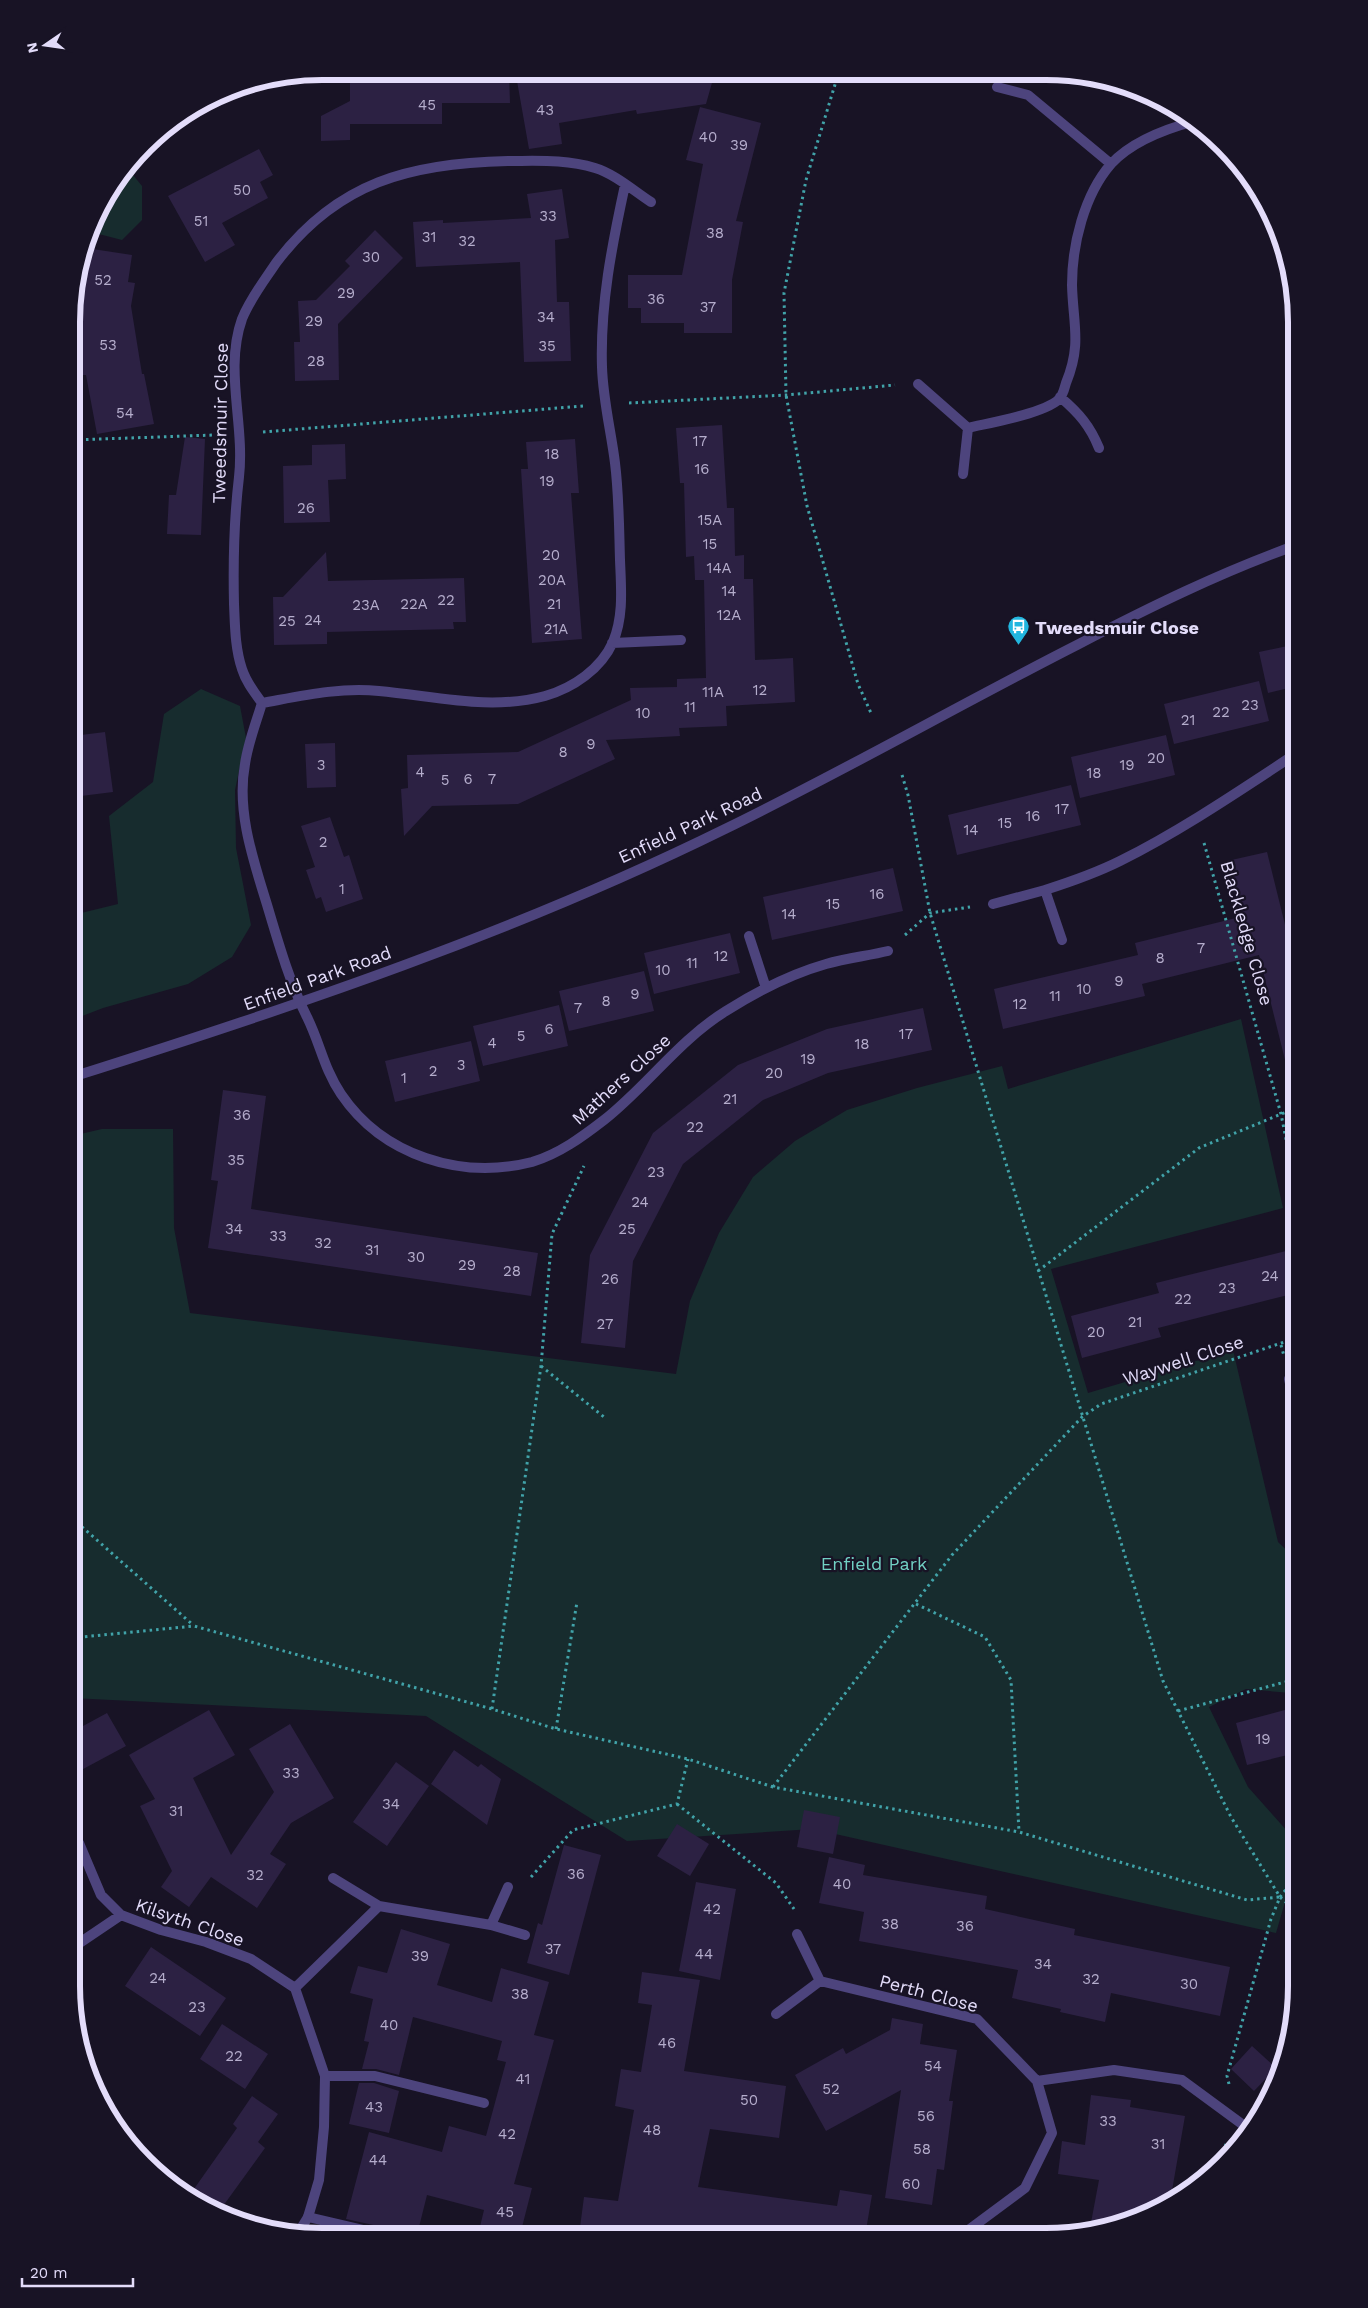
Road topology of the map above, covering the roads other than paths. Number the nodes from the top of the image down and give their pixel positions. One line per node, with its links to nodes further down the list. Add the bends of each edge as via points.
1 (997, 87): 3 (street, via 1028,95)
2 (1185, 124): 3 (street, via 1165,129 1136,144)
3 (1112, 164): 7 (street, via 1094,191 1080,222 1072,284 1077,334 1072,367)
4 (625, 185): 5 (street, Tweedsmuir Close); 13 (street, via 606,278 602,329 605,405 618,486 621,575 619,620); 14 (street, Tweedsmuir Close, via 598,169 548,160 458,164 400,174 336,203 284,252 243,318 236,340 234,364 239,434 233,534 236,637 242,671)
5 (651, 202)
6 (918, 384): 8 (street)
7 (1060, 398): 8 (street, via 1038,410); 9 (street, via 1091,428)
8 (968, 428): 10 (street)
9 (1099, 448)
10 (963, 474)
11 (1288, 549): 22 (street, Enfield Park Road, via 1193,588 1109,628 724,830 566,901)
12 (681, 640): 13 (street)
13 (612, 643): 14 (street, via 601,661 585,676 547,695 522,701 458,702 353,690)
14 (262, 703): 22 (street, via 245,764 245,821 274,927)
15 (1288, 759): 16 (street, via 1197,818 1120,861)
16 (1045, 890): 17 (street); 19 (street)
17 (993, 904)
18 (749, 936): 21 (street)
19 (1062, 940)
20 (888, 952): 21 (street, Mathers Close, via 825,964)
21 (766, 988): 22 (street, Mathers Close, via 723,1012 683,1044 607,1118 570,1146 534,1161 472,1168 442,1164 412,1154 384,1138 360,1117 342,1096 326,1068)
22 (300, 1003): 23 (street, Enfield Park Road)
23 (80, 1074)
24 (80, 1845): 28 (street, Kilsyth Close, via 101,1895)
25 (333, 1878): 27 (street)
26 (508, 1887): 29 (street)
27 (379, 1906): 29 (street); 34 (street)
28 (121, 1915): 32 (street); 34 (street, Kilsyth Close, via 251,1960)
29 (491, 1925): 31 (street)
30 (797, 1934): 33 (street)
31 (524, 1935)
32 (80, 1943)
33 (820, 1981): 35 (street); 37 (street, Perth Close, via 977,2019)
34 (295, 1988): 36 (street)
35 (776, 2014)
36 (324, 2076): 38 (street, via 375,2076); 40 (street, via 319,2180)
37 (1037, 2081): 39 (street, via 1114,2070 1182,2080); 43 (street, Perth Close, via 1052,2133 1025,2188)
38 (484, 2103)
39 (1244, 2126)
40 (308, 2217): 41 (street); 42 (street)
41 (302, 2227)
42 (355, 2228)
43 (971, 2228)

